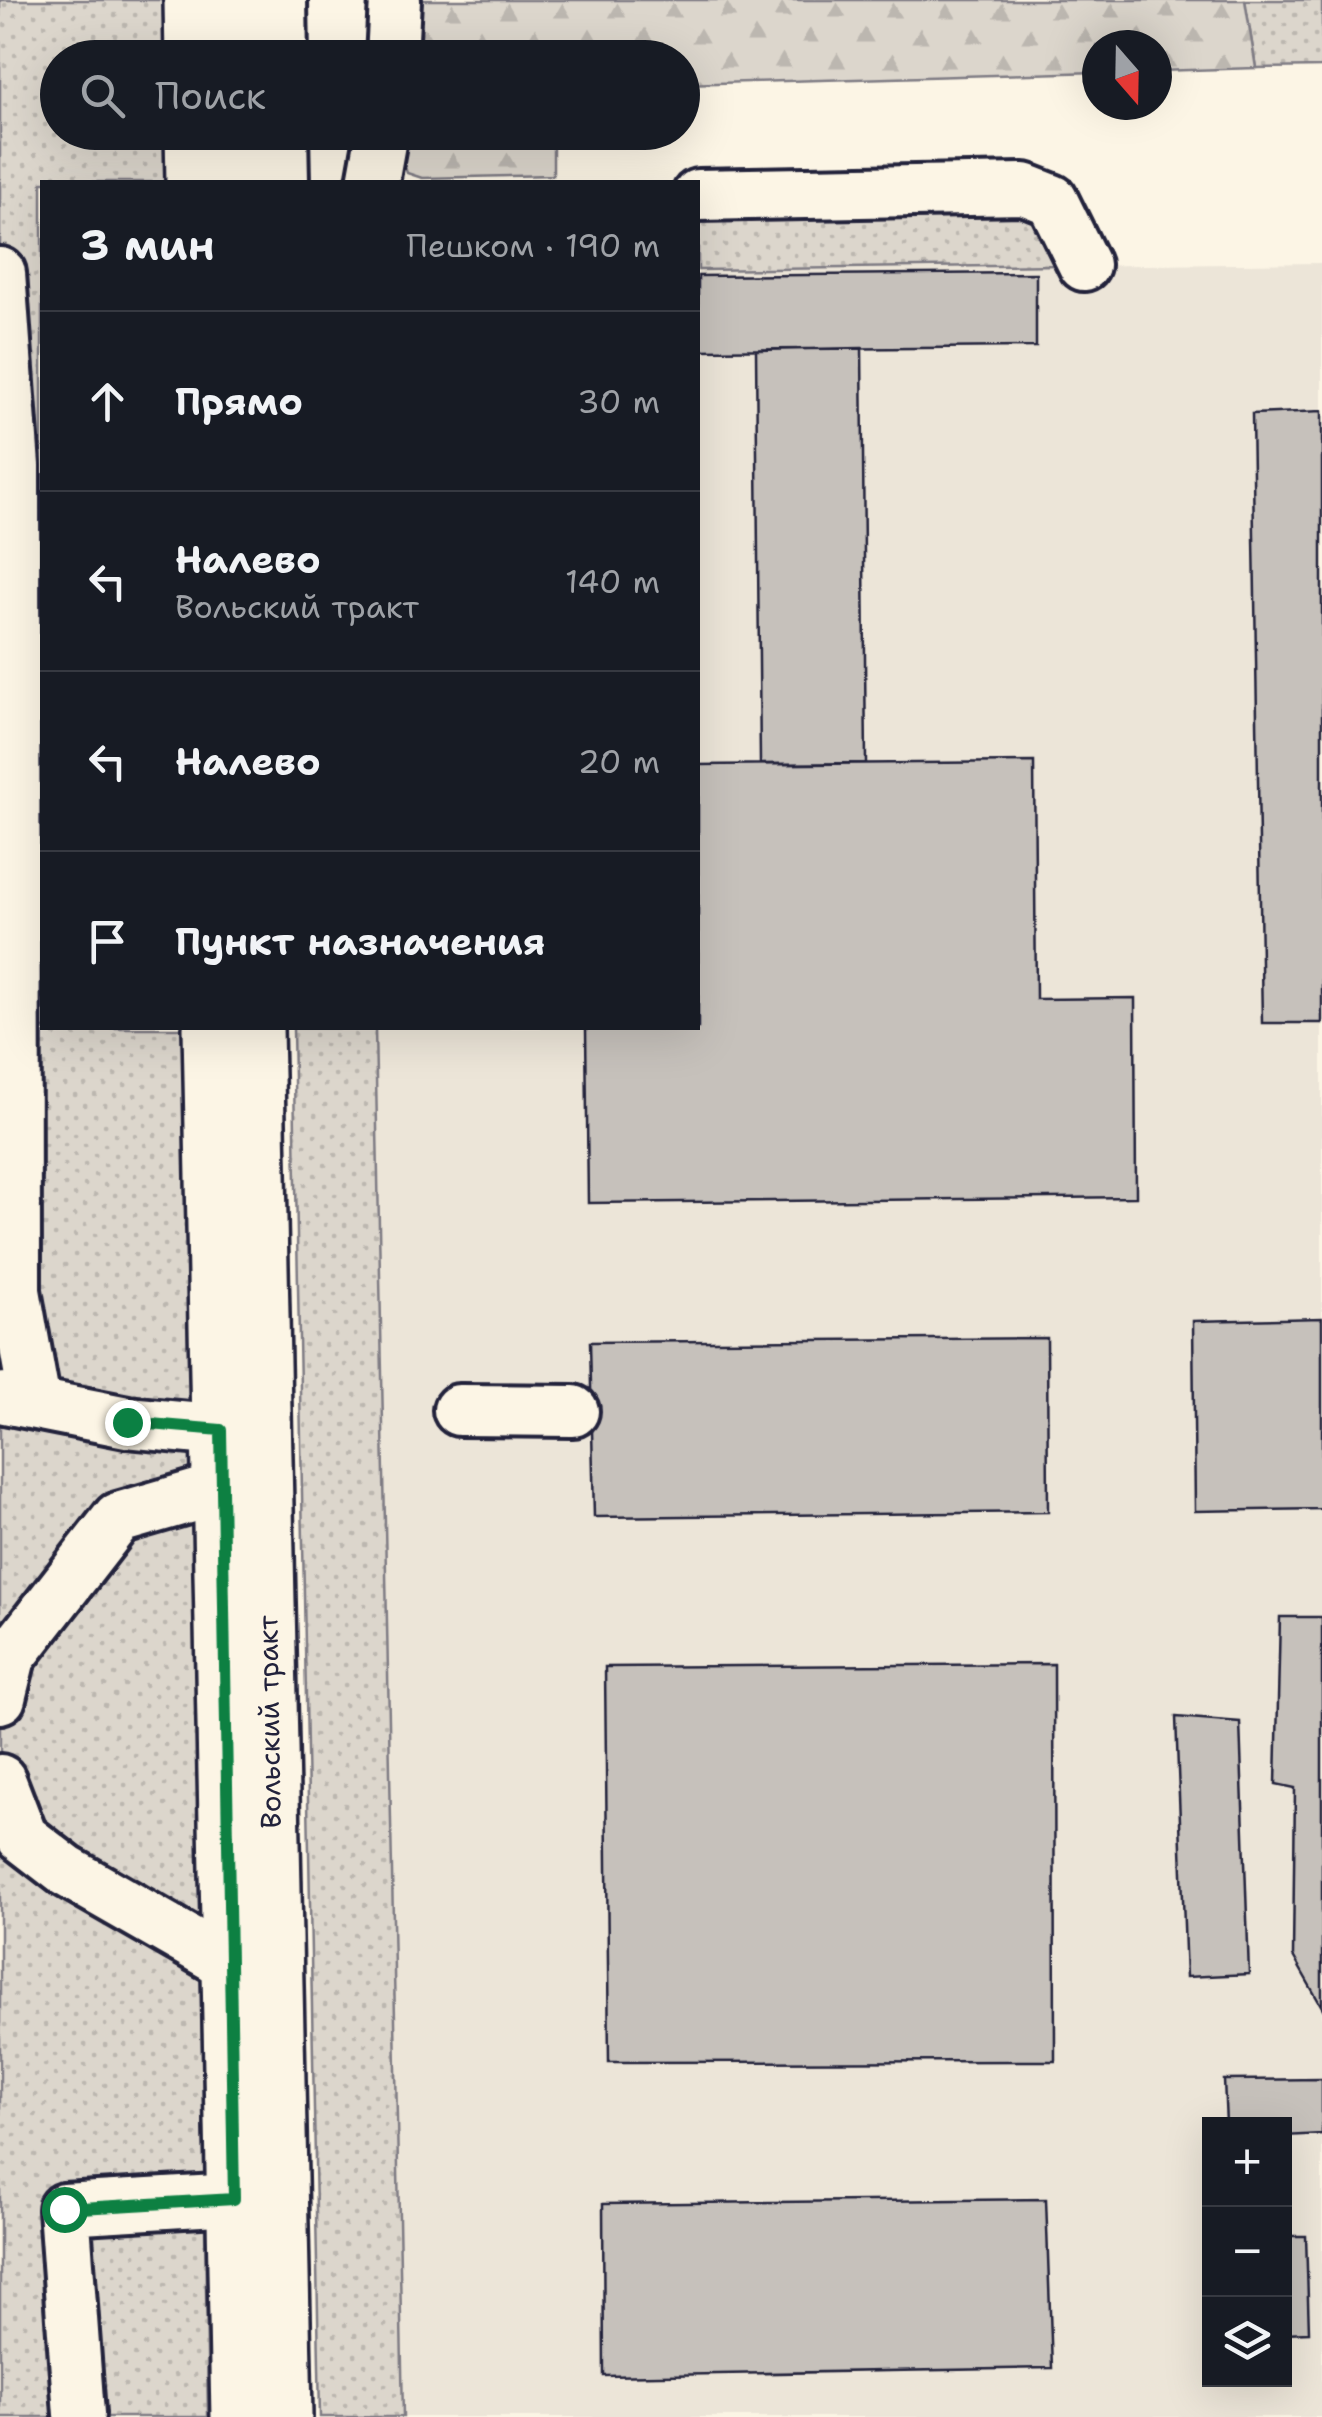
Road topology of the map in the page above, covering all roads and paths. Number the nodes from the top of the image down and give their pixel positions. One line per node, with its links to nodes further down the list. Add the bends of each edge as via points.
1 (192, 0): 5 (main road)
2 (235, 0): 6 (main road)
3 (281, 0): 7 (street)
4 (395, 0): 8 (street)
5 (192, 40)
6 (236, 40)
7 (282, 40)
8 (393, 40)
9 (193, 150): 13 (main road)
10 (236, 150): 14 (main road)
11 (282, 150): 15 (street)
12 (379, 150): 16 (street)
13 (194, 180)
14 (237, 180)
15 (283, 180)
16 (373, 180)
17 (700, 195): 18 (street, via 1024,189 1052,200)
18 (1084, 265)
19 (0, 273): 20 (street)
20 (19, 466): 23 (street)
21 (211, 1030): 26 (main road, Вольский тракт)
22 (255, 1030): 34 (main road, Вольский тракт)
23 (18, 1400): 26 (street, via 127,1422)
24 (459, 1410): 25 (street)
25 (573, 1411)
26 (221, 1430): 27 (main road, Вольский тракт)
27 (222, 1488): 28 (street, via 118,1518 10,1656); 30 (main road, Вольский тракт)
28 (0, 1698)
29 (0, 1780): 30 (street, via 22,1837 66,1871)
30 (230, 1965): 31 (main road, Вольский тракт)
31 (234, 2199): 32 (street, via 64,2209); 33 (main road, Вольский тракт)
32 (79, 2414)
33 (239, 2417)
34 (284, 2417)

